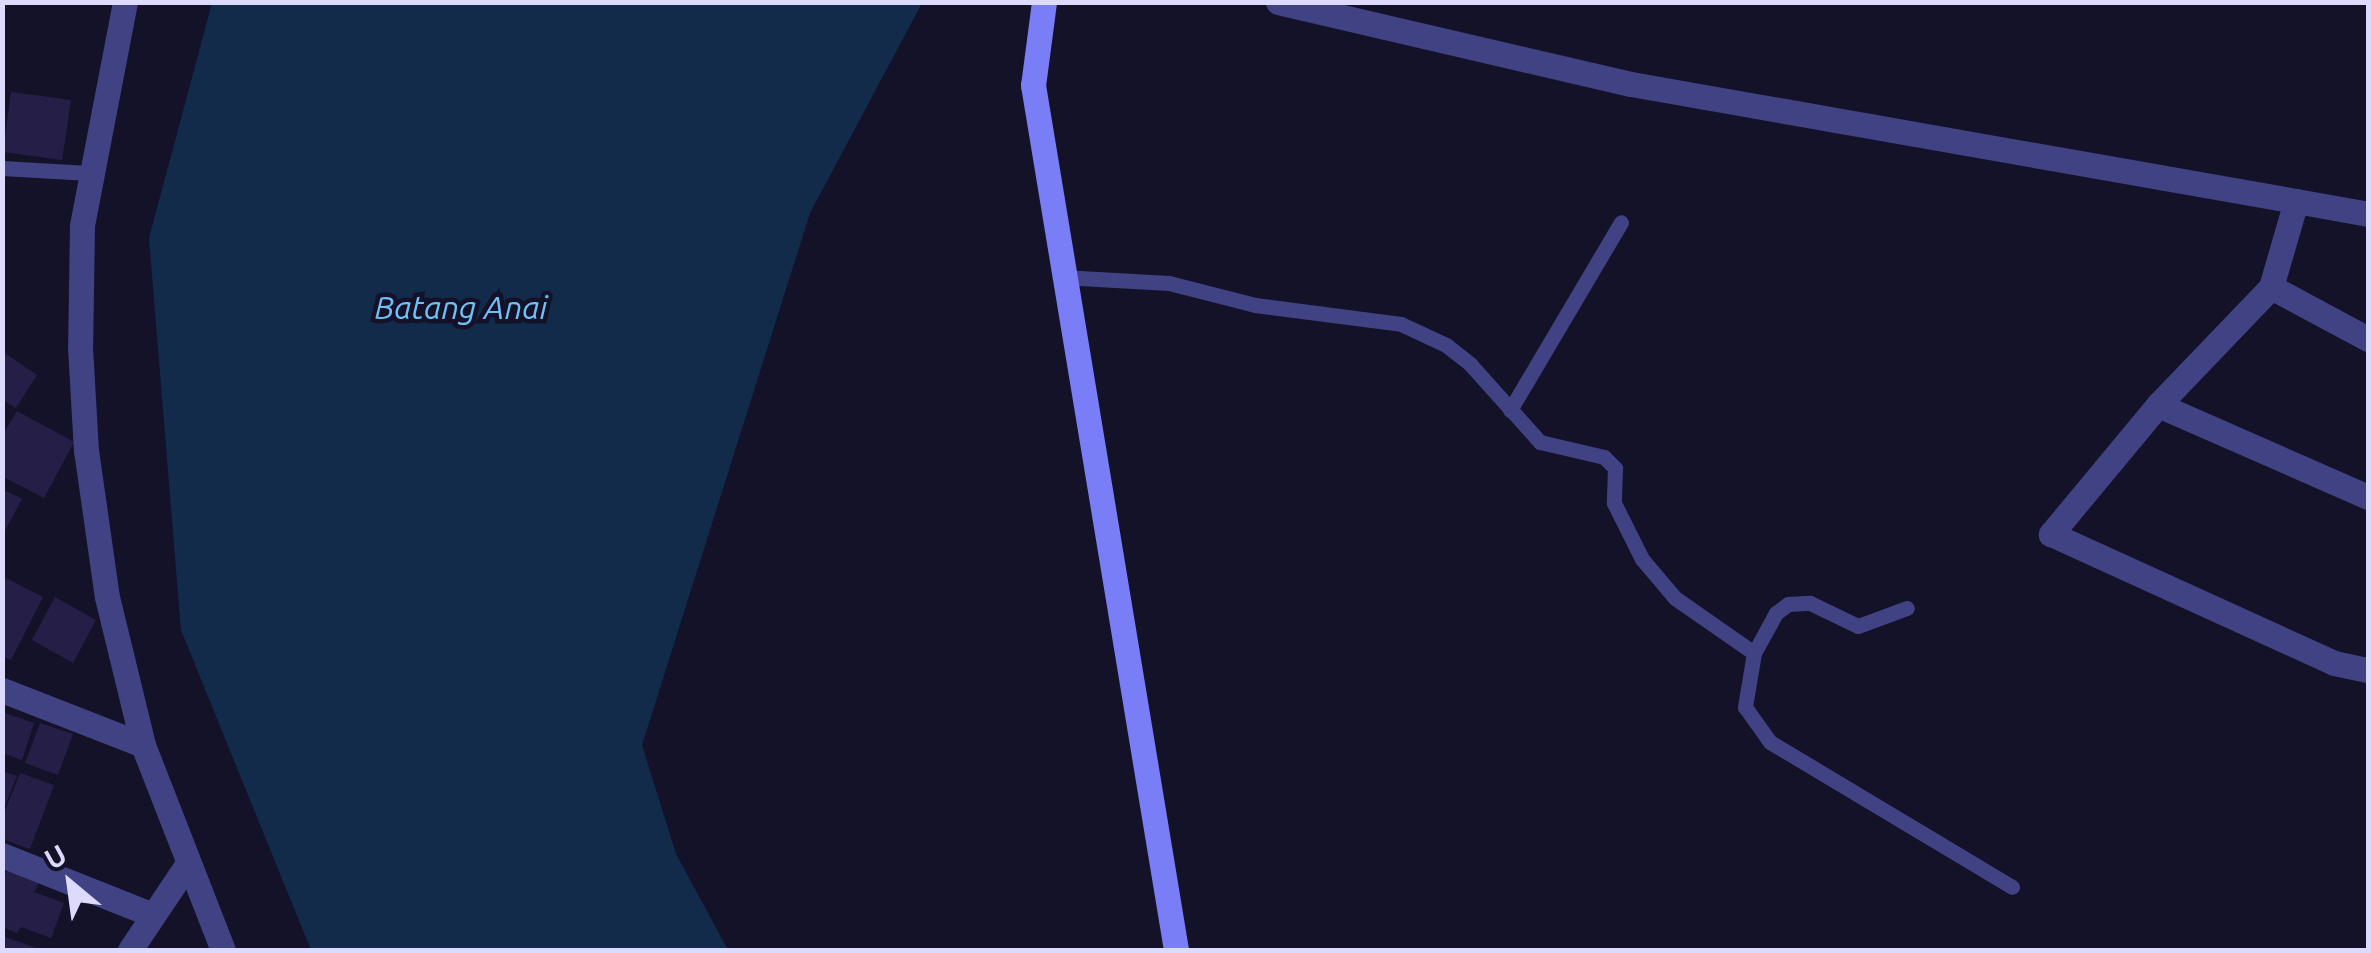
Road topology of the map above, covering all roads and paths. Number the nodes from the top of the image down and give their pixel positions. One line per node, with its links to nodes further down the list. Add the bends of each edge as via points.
1 (125, 2): 5 (street)
2 (1044, 2): 9 (street, via 1033,85)
3 (1278, 2): 6 (street, via 1630,84)
4 (2, 168): 5 (lane)
5 (88, 173): 19 (street, via 80,292 86,450 107,597)
6 (2296, 202): 7 (street); 10 (street)
7 (2368, 214)
8 (1621, 222): 13 (lane)
9 (1062, 277): 13 (lane, via 1170,282 1254,304 1401,324 1446,345); 26 (street)
10 (2271, 287): 11 (street); 12 (street)
11 (2368, 339)
12 (2158, 405): 14 (street); 17 (street, via 2051,534 2334,664)
13 (1510, 410): 16 (lane, via 1540,442 1604,457 1615,468 1614,503 1642,559 1675,598)
14 (2368, 497)
15 (1907, 608): 16 (lane, via 1858,626 1810,604 1788,604)
16 (1754, 653): 22 (lane, via 1745,707 1770,742)
17 (2368, 670)
18 (2, 690): 19 (street)
19 (143, 746): 21 (street)
20 (2, 855): 23 (street)
21 (187, 865): 23 (street); 25 (street)
22 (2012, 887)
23 (154, 915): 24 (street)
24 (130, 950)
25 (223, 950)
26 (1176, 950)

